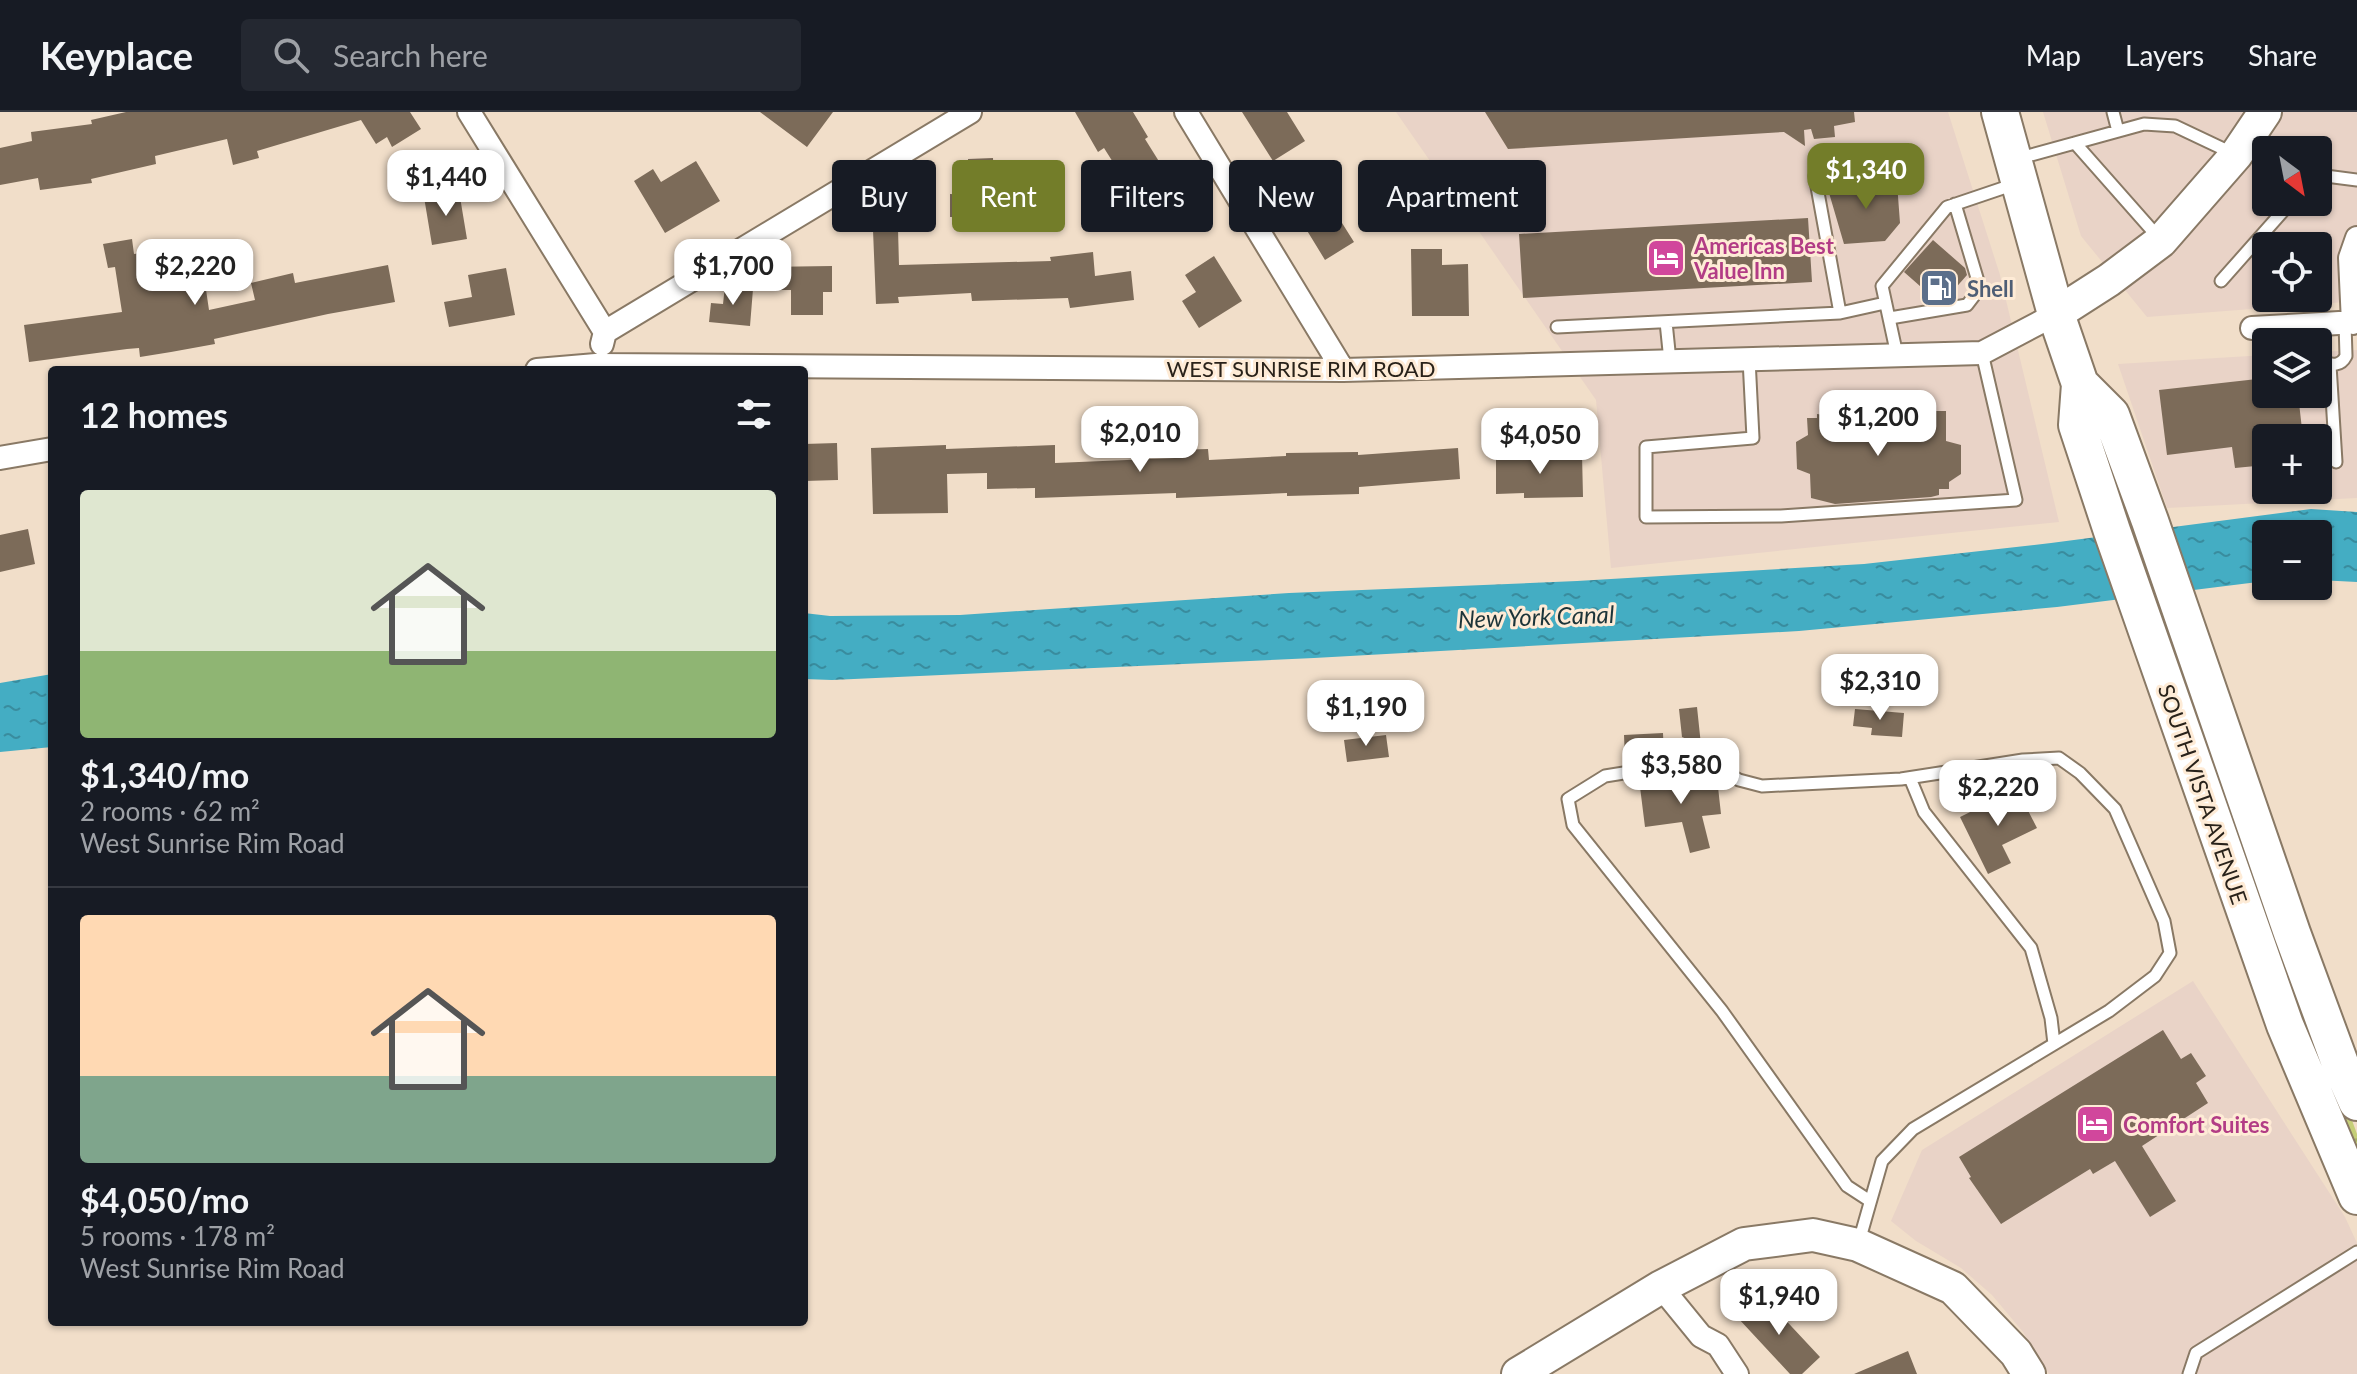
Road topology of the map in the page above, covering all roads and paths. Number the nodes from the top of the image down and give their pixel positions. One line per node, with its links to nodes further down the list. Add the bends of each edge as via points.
1 (469, 112): 29 (street)
2 (970, 112): 29 (street)
3 (1186, 112): 39 (street)
4 (2000, 112): 10 (main road, SOUTH VISTA AVENUE)
5 (2113, 112): 7 (lane)
6 (2265, 112): 9 (street)
7 (2118, 131): 8 (lane); 9 (lane, via 2144,124 2175,126)
8 (2075, 143): 10 (lane); 17 (lane)
9 (2236, 155): 17 (street)
10 (2016, 171): 14 (lane); 21 (main road, SOUTH VISTA AVENUE)
11 (1815, 176): 20 (lane)
12 (2332, 177): 13 (lane)
13 (2357, 180)
14 (1955, 204): 19 (lane, via 1882,286); 22 (lane, via 1980,288 1967,305)
15 (2279, 216): 18 (lane)
16 (2357, 238): 24 (street, via 2350,258)
17 (2161, 241): 21 (street)
18 (2221, 281)
19 (1885, 303): 20 (lane); 22 (lane)
20 (1840, 313): 23 (lane)
21 (2056, 314): 30 (street, WEST SUNRISE RIM ROAD); 40 (main road, SOUTH VISTA AVENUE)
22 (1890, 318): 31 (lane)
23 (1666, 322): 26 (lane); 33 (lane)
24 (2352, 323): 25 (street); 35 (lane, via 2346,356)
25 (2319, 324): 27 (street); 28 (lane)
26 (1557, 327)
27 (2252, 328)
28 (2319, 328)
29 (605, 332): 34 (street)
30 (1982, 353): 31 (street, WEST SUNRISE RIM ROAD); 32 (lane, via 2016,500 1781,516 1646,517 1646,447 1753,438)
31 (1897, 355): 32 (street, WEST SUNRISE RIM ROAD)
32 (1749, 359): 33 (street, WEST SUNRISE RIM ROAD)
33 (1670, 361): 39 (street, WEST SUNRISE RIM ROAD)
34 (596, 365): 36 (street, WEST SUNRISE RIM ROAD); 37 (street, WEST SUNRISE RIM ROAD)
35 (2332, 365)
36 (584, 366)
37 (745, 366)
38 (808, 366): 39 (street, WEST SUNRISE RIM ROAD)
39 (1343, 370)
40 (2080, 384): 47 (main road, SOUTH VISTA AVENUE, via 2111,415 2287,919); 48 (main road, SOUTH VISTA AVENUE, via 2077,425 2112,531 2285,1025)
41 (2332, 397): 44 (lane)
42 (48, 450): 43 (street)
43 (0, 458)
44 (2336, 462)
45 (1910, 778): 46 (lane, via 1924,812 2031,948); 46 (lane, via 2059,758 2115,809 2164,921 2170,953 2155,976); 49 (lane, via 1762,786 1704,760 1605,776 1568,799 1573,825 1722,1011 1847,1186)
46 (2054, 1044): 49 (lane, via 1913,1129 1882,1161)
47 (2357, 1102)
48 (2357, 1196)
49 (1870, 1201): 50 (lane)
50 (1858, 1245): 52 (street, via 1813,1235 1744,1244); 55 (street, via 1953,1288 2016,1353)
51 (2357, 1252): 56 (lane, via 2196,1353)
52 (1661, 1287): 53 (street); 54 (street, via 1701,1336 1718,1345)
53 (1518, 1374)
54 (1737, 1374)
55 (2029, 1374)
56 (2189, 1374)

